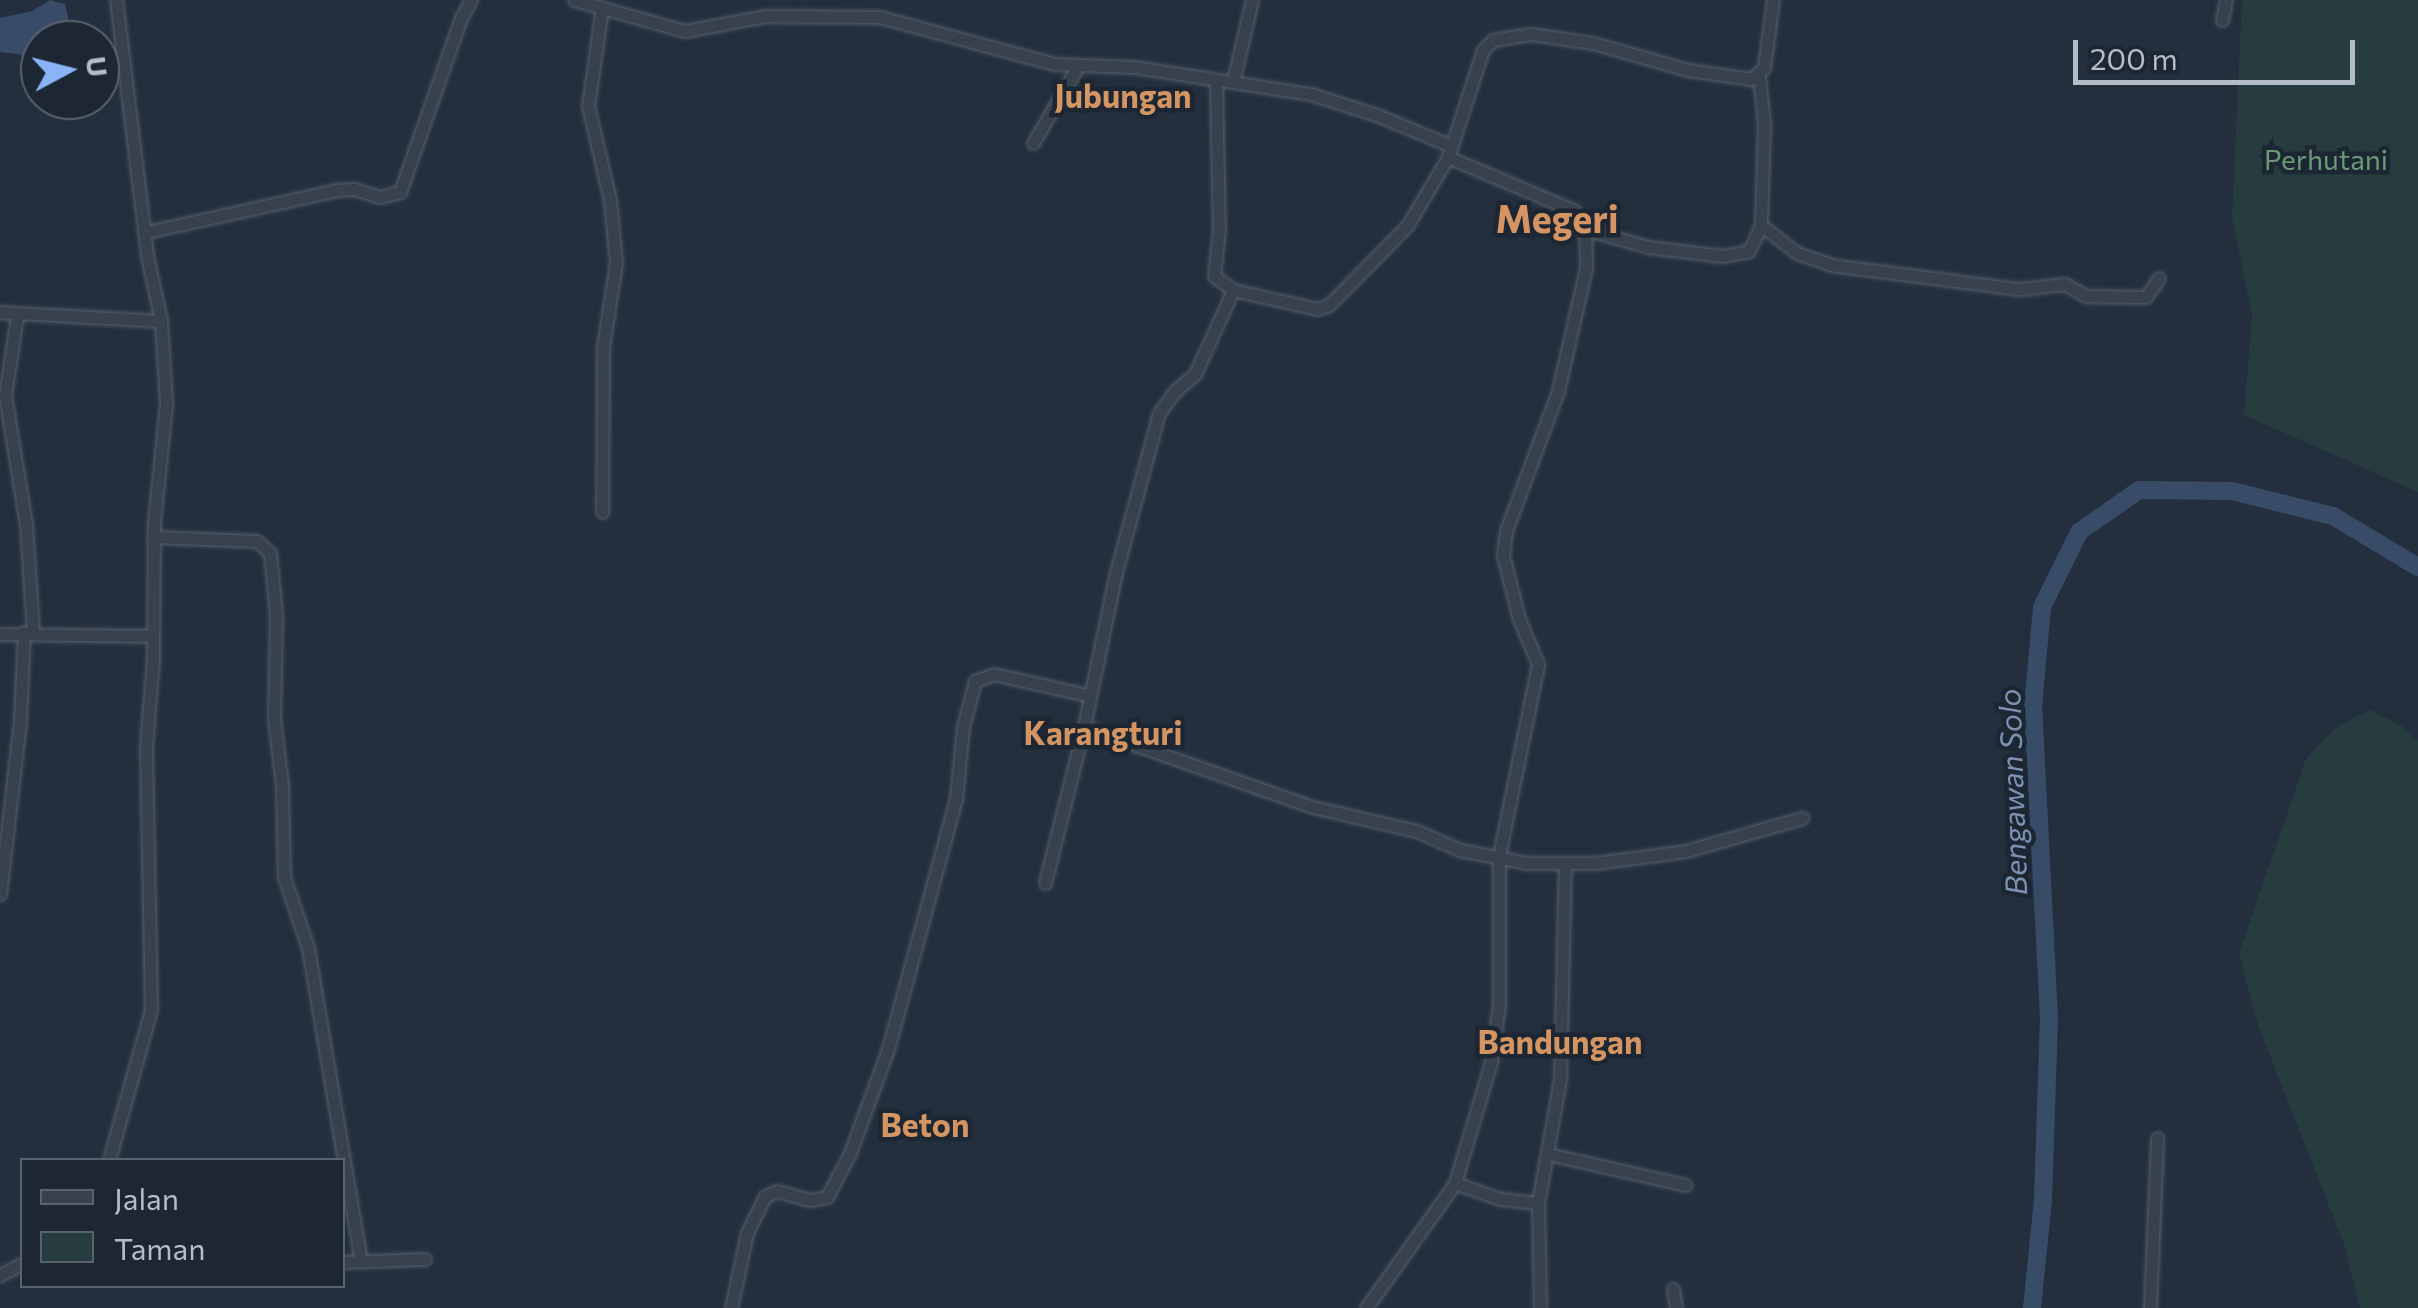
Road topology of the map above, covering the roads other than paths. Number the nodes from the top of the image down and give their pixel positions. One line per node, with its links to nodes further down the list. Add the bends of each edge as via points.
1 (116, 0): 17 (street)
2 (472, 0): 17 (street, via 400,192 337,190)
3 (574, 0): 7 (street)
4 (1252, 0): 12 (street)
5 (1774, 0): 10 (street)
6 (2226, 0): 8 (street)
7 (602, 7): 9 (street, via 685,30 748,17 867,16); 23 (street, via 588,106 610,200 616,263 603,347)
8 (2222, 20)
9 (1078, 66): 11 (street); 13 (street)
10 (1760, 77): 14 (street, via 1731,79 1593,43 1512,35 1482,50); 15 (street)
11 (1216, 80): 12 (street); 19 (street, via 1220,212 1214,271 1217,282)
12 (1233, 82): 14 (street, via 1325,98)
13 (1033, 143)
14 (1450, 151): 16 (street, via 1576,211); 19 (street, via 1408,226 1329,305 1307,308)
15 (1761, 225): 16 (street, via 1748,251 1722,256 1648,247); 18 (street, via 1797,253 1850,267 2019,289 2061,283 2086,296 2146,297)
16 (1584, 229): 31 (street, via 1586,268 1569,351 1506,531 1509,588 1538,664)
17 (146, 232): 22 (street)
18 (2158, 278)
19 (1233, 290): 28 (street, via 1195,374 1159,414)
20 (0, 312): 21 (street)
21 (17, 316): 22 (street); 25 (street, via 5,395 26,524)
22 (161, 321): 24 (street, via 166,404)
23 (602, 512)
24 (153, 537): 27 (street); 38 (street, via 256,541 270,553 284,877 308,948)
25 (28, 632): 26 (street); 27 (street); 34 (street)
26 (0, 634)
27 (153, 636): 37 (street, via 145,806 151,1010)
28 (1087, 695): 29 (street); 47 (street, via 994,674 974,681 956,800 888,1049 850,1154 827,1197 810,1200 778,1191 764,1196 740,1255 743,1268)
29 (1084, 726): 31 (street, via 1313,807); 33 (street)
30 (1802, 818): 32 (street, via 1686,852)
31 (1499, 856): 32 (street); 40 (street, via 1499,1004 1483,1099)
32 (1566, 864): 36 (street, via 1560,1079)
33 (1045, 883)
34 (0, 894)
35 (2158, 1138): 51 (street)
36 (1548, 1154): 41 (street); 42 (street)
37 (109, 1158)
38 (344, 1158)
39 (345, 1167): 44 (street)
40 (1455, 1183): 42 (street, via 1500,1199); 48 (street)
41 (1686, 1186)
42 (1538, 1203): 49 (street)
43 (425, 1259): 44 (street)
44 (361, 1261): 45 (street)
45 (345, 1262)
46 (1673, 1289): 50 (street)
47 (731, 1308)
48 (1366, 1308)
49 (1540, 1308)
50 (1676, 1308)
51 (2150, 1308)

